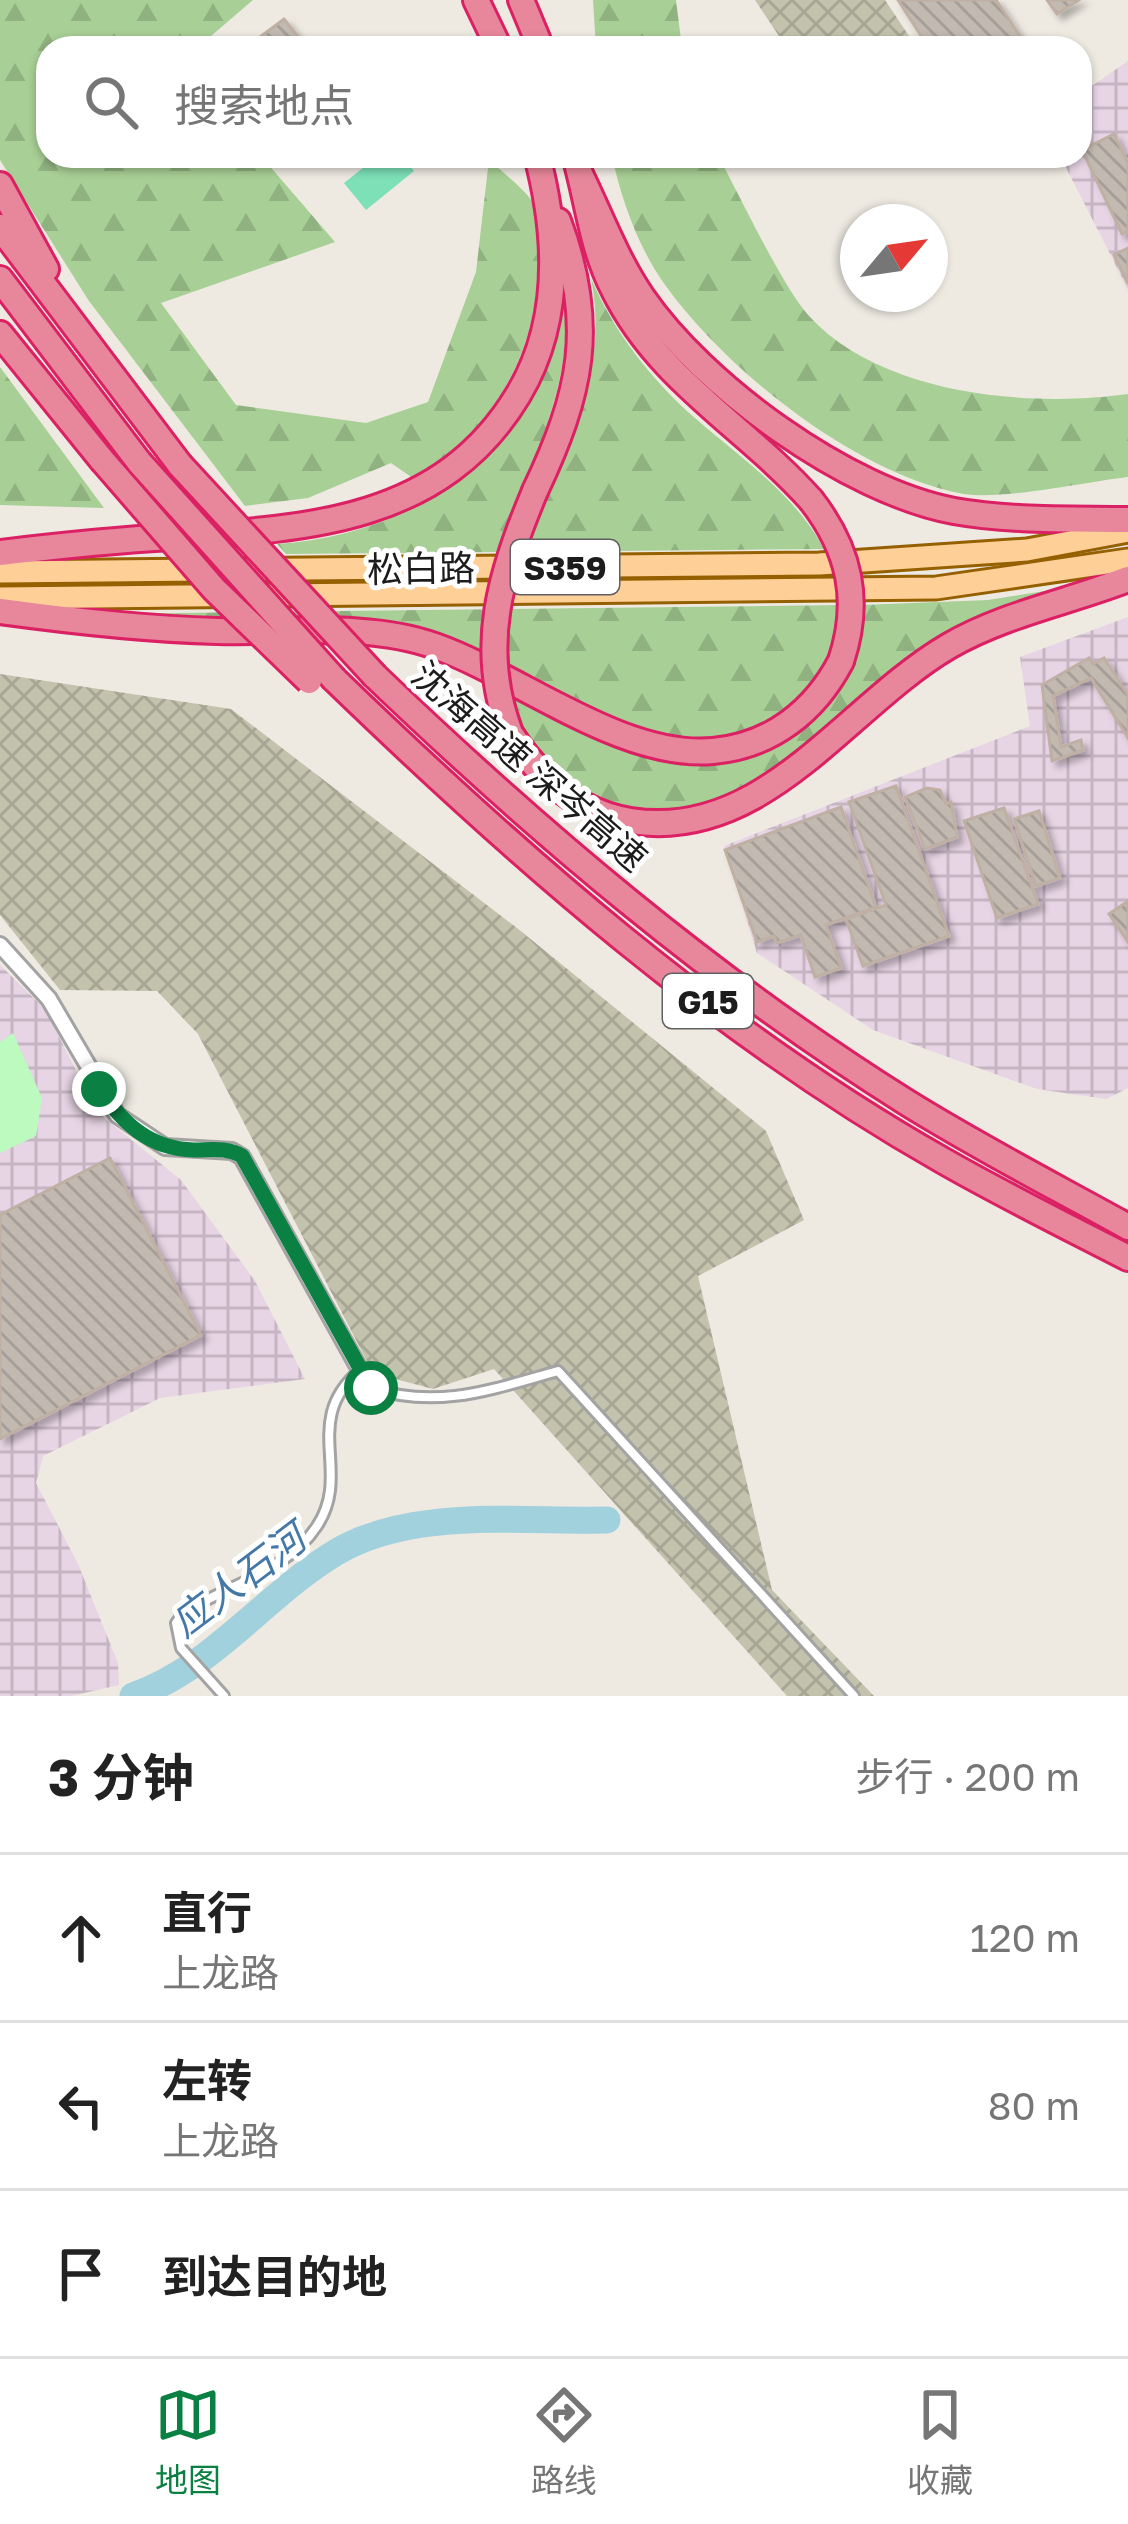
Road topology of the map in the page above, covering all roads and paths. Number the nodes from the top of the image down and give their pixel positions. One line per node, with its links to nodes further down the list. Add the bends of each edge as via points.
1 (476, 0): 3 (highway)
2 (521, 0): 4 (highway)
3 (493, 36)
4 (536, 36)
5 (540, 168): 9 (highway)
6 (579, 168): 21 (highway, bridge, via 600,258 629,318 676,378 811,500 837,538 852,618 841,661 817,698 769,736 741,747 683,751 631,737 404,637 140,628)
7 (579, 168): 14 (highway, via 625,268 666,328 717,379 853,474 956,511)
8 (0, 185): 13 (highway)
9 (545, 185): 16 (highway, via 553,263 539,349 504,417 449,474 392,505 329,524); 19 (highway, bridge, via 573,262 583,327 577,384 508,557 493,621 494,678 510,733 542,776 610,818 702,819 783,777 948,646)
10 (0, 227): 13 (highway, 沈海高速 深岑高速 / G15)
11 (0, 279): 22 (highway, bridge)
12 (0, 334): 22 (highway, bridge, via 214,590)
13 (97, 361): 24 (highway, 沈海高速 深岑高速 / G15, bridge, via 180,465 375,676 572,856 781,1018 955,1132)
14 (1128, 520)
15 (1128, 531): 18 (main road, 松白路 / S359, via 1027,550 819,564)
16 (0, 553)
17 (1128, 560): 20 (main road, 松白路 / S359, via 936,588)
18 (0, 572)
19 (1128, 579)
20 (0, 598)
21 (0, 611)
22 (321, 680): 25 (highway, 沈海高速 深岑高速 / G15, via 637,947 835,1092 941,1160)
23 (0, 945): 26 (street, via 56,1009 117,1115 164,1147 242,1156)
24 (1128, 1227)
25 (1128, 1258)
26 (360, 1370): 27 (lane, via 333,1400 330,1490 317,1526 271,1566 184,1612 181,1648); 28 (lane, via 371,1388 430,1401 558,1371)
27 (224, 1696)
28 (854, 1696)

